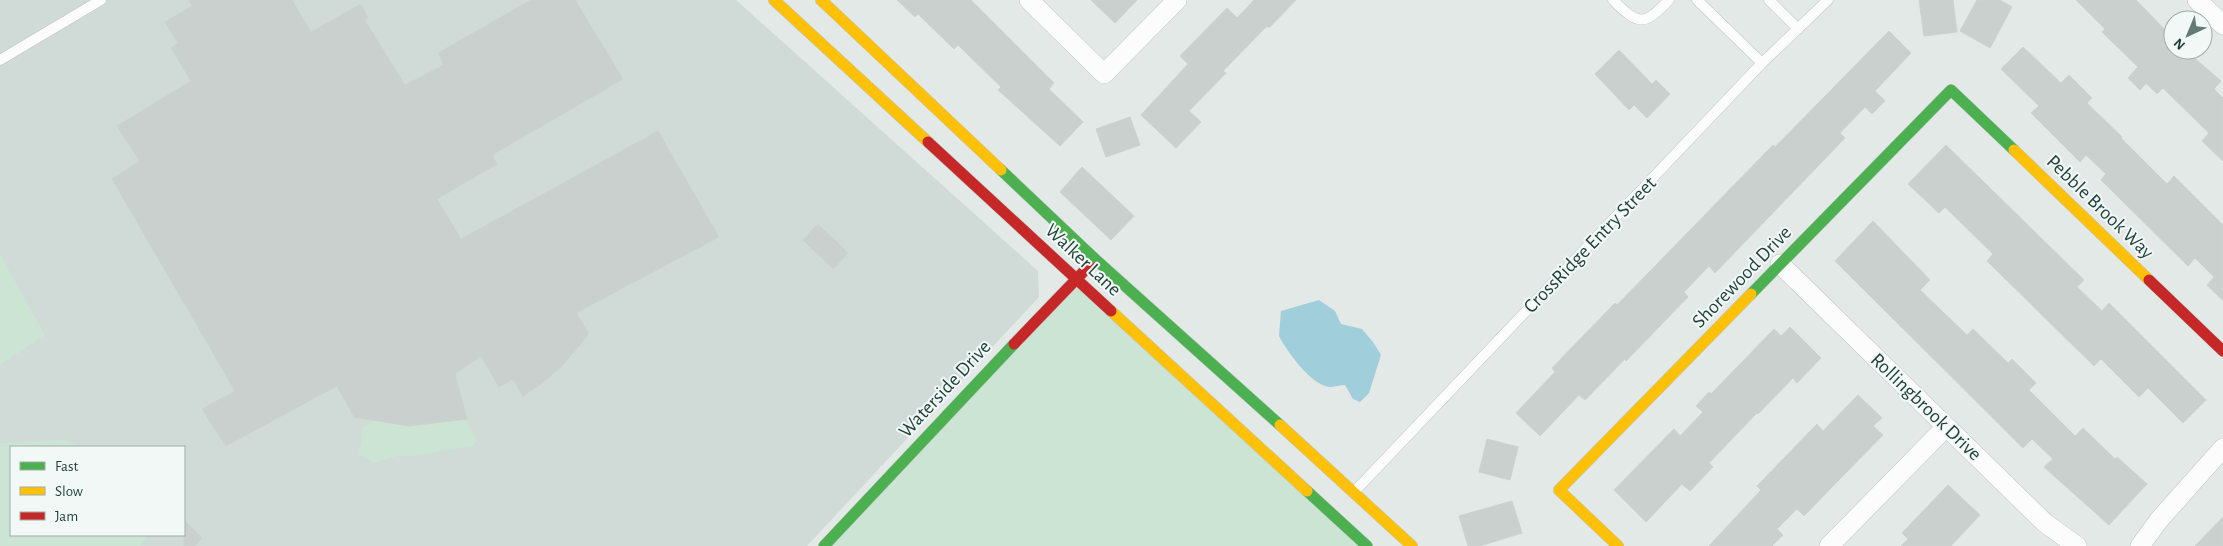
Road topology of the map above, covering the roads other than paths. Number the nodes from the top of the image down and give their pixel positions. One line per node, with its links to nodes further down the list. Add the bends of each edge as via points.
1 (102, 0): 14 (lane)
2 (774, 0): 19 (street, Walker Lane)
3 (821, 0): 17 (street, Walker Lane)
4 (1029, 0): 5 (street, via 1104,74)
5 (1178, 0)
6 (1612, 0): 7 (lane, via 1632,18 1643,19 1652,18)
7 (1669, 0)
8 (1697, 0): 15 (lane)
9 (1769, 0): 13 (lane)
10 (1828, 0): 13 (lane, CrossRidge Entry Street)
11 (2197, 0): 12 (street)
12 (2223, 25)
13 (1798, 29): 15 (lane, CrossRidge Entry Street)
14 (0, 60)
15 (1762, 63): 23 (lane, CrossRidge Entry Street)
16 (1951, 90): 18 (street, Shorewood Drive); 20 (street, Pebble Brook Way)
17 (1095, 259): 19 (street, Waterside Drive); 23 (street, Walker Lane)
18 (1780, 264): 21 (street, Rollingbrook Drive); 28 (street, Shorewood Drive, via 1559,490)
19 (1076, 279): 24 (street, Walker Lane); 25 (street, Waterside Drive)
20 (2223, 351)
21 (1946, 427): 29 (street); 30 (street, Rollingbrook Drive, via 2044,523)
22 (2223, 448): 31 (street)
23 (1354, 492): 24 (street); 27 (street, Walker Lane)
24 (1338, 508): 26 (street, Walker Lane)
25 (824, 546)
26 (1367, 546)
27 (1412, 546)
28 (1618, 546)
29 (1829, 546)
30 (2077, 546)
31 (2140, 546)

